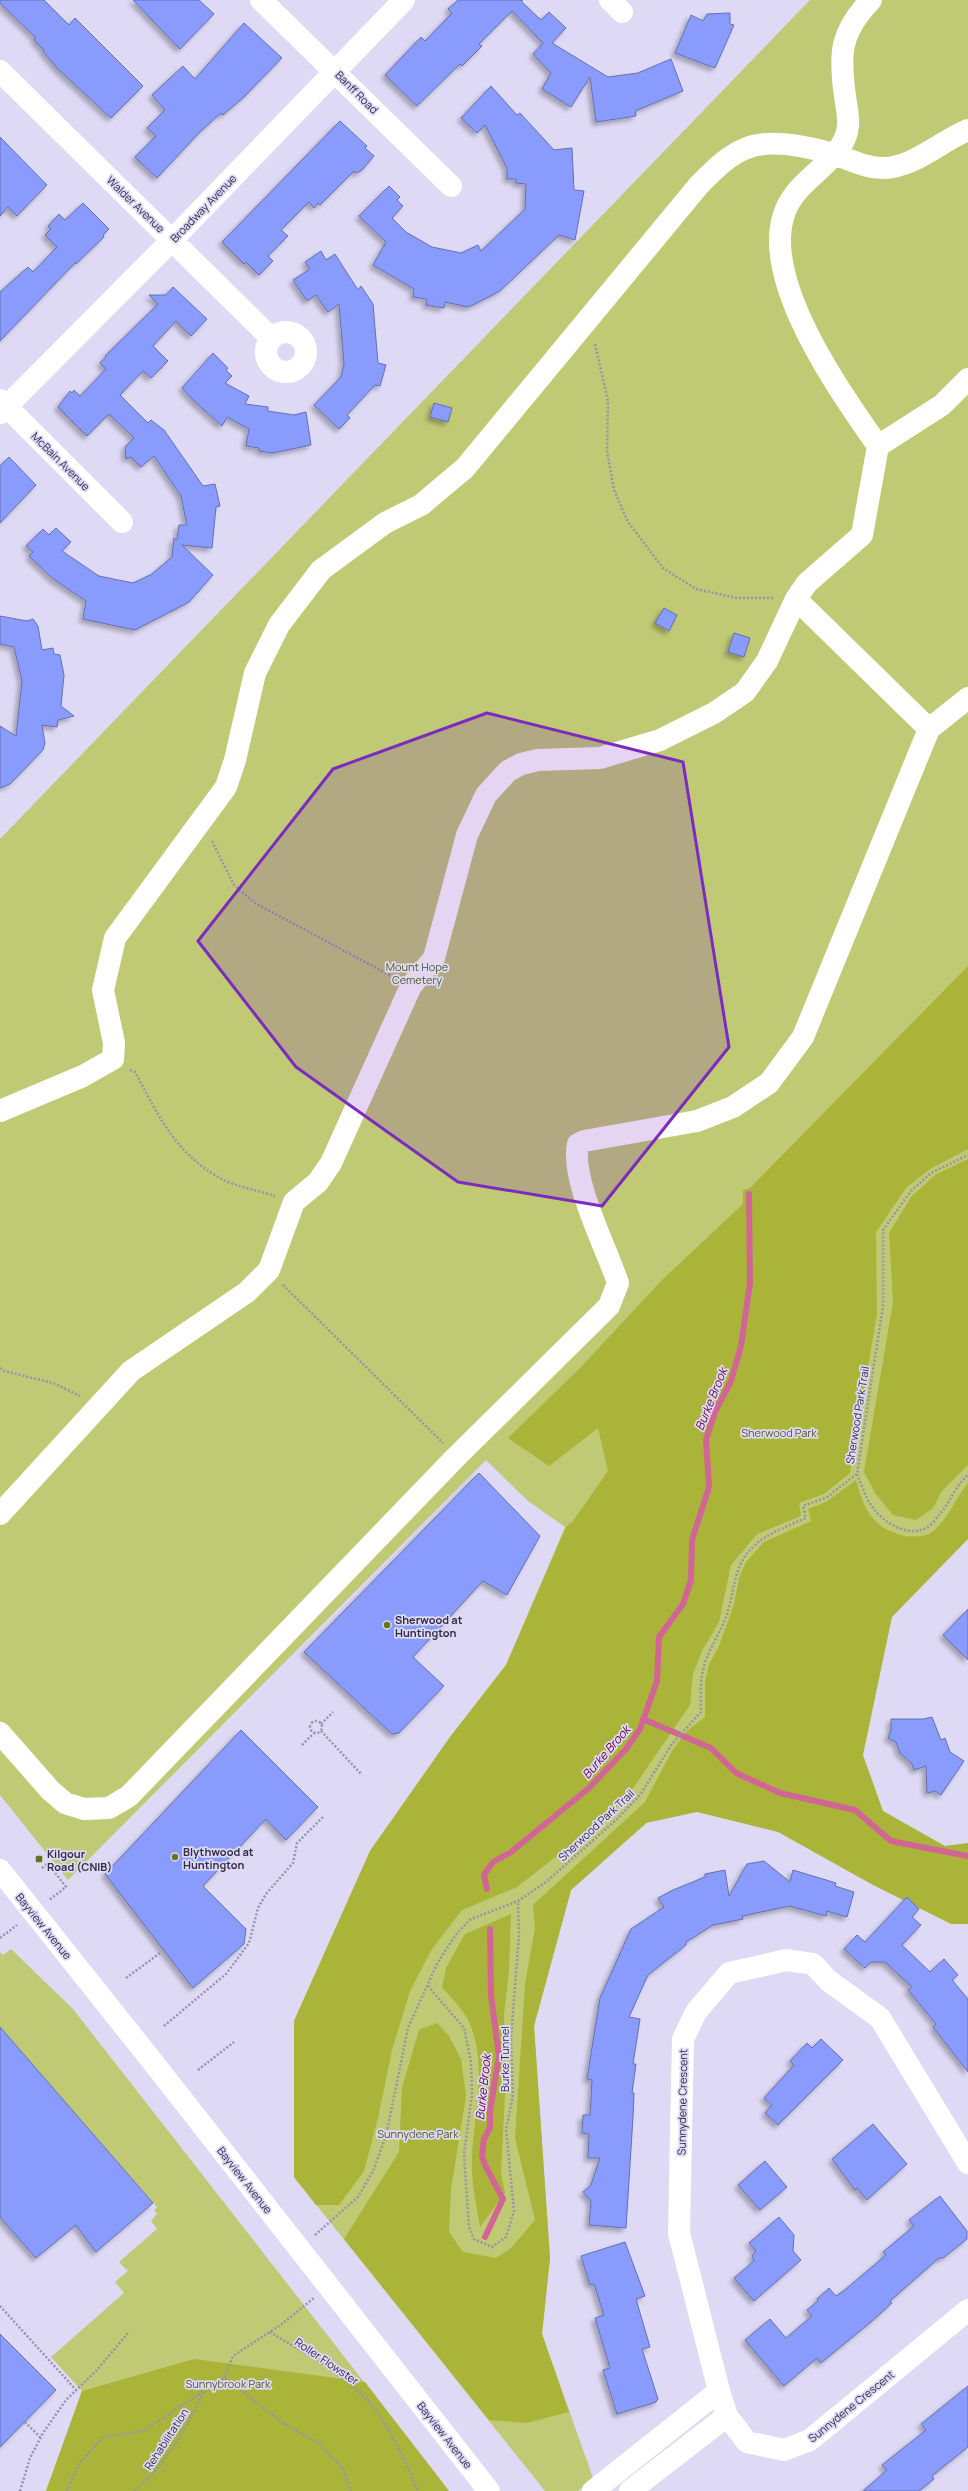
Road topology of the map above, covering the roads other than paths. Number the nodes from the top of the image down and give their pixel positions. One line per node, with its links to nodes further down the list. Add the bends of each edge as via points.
1 (261, 0): 5 (street, Banff Road)
2 (404, 0): 5 (street, Broadway Avenue)
3 (871, 0): 7 (street, via 856,15 844,37 840,62 848,127)
4 (0, 71): 9 (street, Walder Avenue)
5 (336, 71): 8 (street, Banff Road); 9 (street, Broadway Avenue)
6 (968, 130): 7 (street, via 900,165 884,168 868,166)
7 (835, 154): 13 (street, via 793,196 780,226 779,252 791,293 808,335 832,379); 18 (street, via 784,143 747,148 724,162 699,185 464,468 421,504 385,523 321,570 279,625 256,671 226,787 115,938 103,990 114,1043 113,1059 83,1076)
8 (451, 186)
9 (172, 240): 10 (street, Walder Avenue); 12 (street, Broadway Avenue)
10 (271, 338)
11 (968, 379): 13 (street, via 942,405)
12 (2, 407): 14 (street, McBain Avenue)
13 (878, 446): 15 (street, via 862,535 807,583)
14 (122, 522)
15 (796, 599): 17 (street); 19 (street, via 767,661 745,692 714,712 660,740 600,758 531,761 508,771 498,780 476,813 467,835 434,958 411,986 330,1163 318,1182 294,1202 269,1270 247,1292 130,1372)
16 (968, 698): 17 (street)
17 (929, 729): 20 (street, via 803,1037 769,1083 733,1107 697,1121 578,1144 580,1178 592,1218 618,1283 608,1306 456,1457 129,1796 109,1808 84,1809 65,1803 50,1790)
18 (0, 1111)
19 (0, 1514)
20 (0, 1733)
21 (0, 1870): 27 (street, Bayview Avenue)
22 (968, 2163): 24 (street, Sunnydene Crescent, via 880,2018 829,1981 813,1964 787,1960 729,1973 696,2012 683,2039 679,2233)
23 (968, 2310): 25 (street, Sunnydene Crescent, via 810,2440 784,2450 747,2442)
24 (719, 2391): 25 (street, Sunnydene Crescent); 26 (street)
25 (727, 2416): 30 (street)
26 (614, 2474): 28 (street); 29 (street)
27 (489, 2491)
28 (593, 2491)
29 (627, 2491)
30 (630, 2491)

